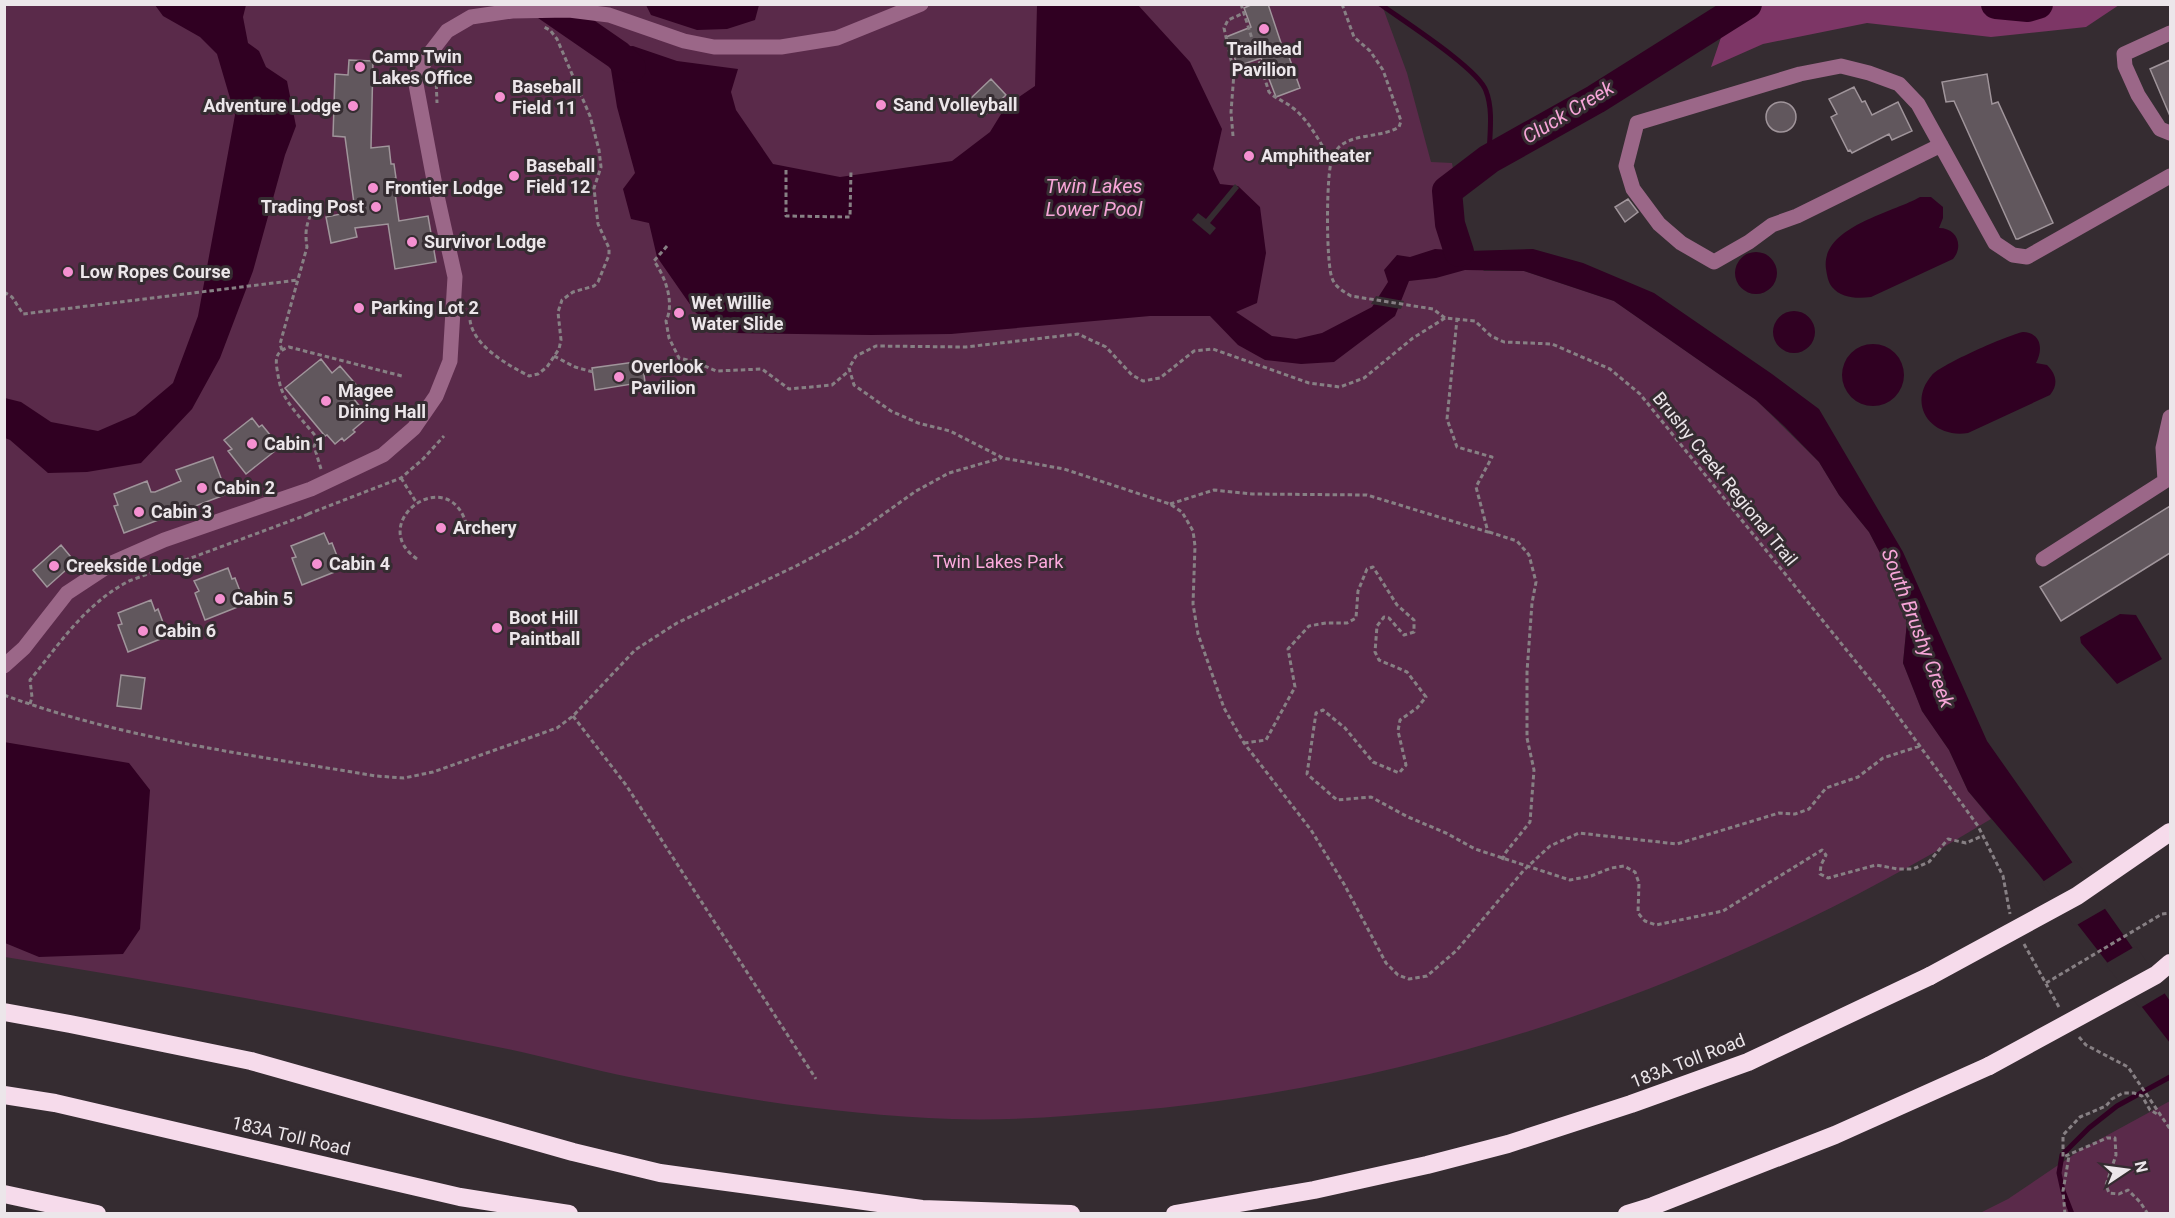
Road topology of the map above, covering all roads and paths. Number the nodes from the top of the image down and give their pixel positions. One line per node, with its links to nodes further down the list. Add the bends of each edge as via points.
1 (921, 4): 5 (lane, via 837,38 781,47 714,47 684,41 609,15 569,10)
2 (1240, 4): 4 (path)
3 (1342, 4): 12 (path, via 1354,37 1383,70 1401,121 1393,131 1350,141 1338,148)
4 (1244, 13): 10 (path, via 1228,20 1224,28 1234,73); 12 (path, via 1269,92 1302,116)
5 (541, 18): 24 (path, via 557,39 590,116 601,167 594,188 598,224 609,248 598,282 562,300 558,312 561,340); 42 (lane, via 512,11 471,17 447,31 415,79 454,278 450,361 436,396 414,428 383,455 311,489 164,540 114,562 67,593 24,648)
6 (2170, 33): 9 (lane, via 2124,54 2138,95 2160,129)
7 (438, 67): 8 (path)
8 (437, 105)
9 (2170, 133)
10 (1233, 135)
11 (1941, 145): 11 (lane, via 1772,225 1714,261 1681,243 1659,224 1634,189 1626,166 1637,123 1841,66 1899,84 1918,104); 15 (lane, via 1995,243 2013,255 2028,257)
12 (1331, 160): 20 (path, Brushy Creek Regional Trail, via 1327,212 1331,277 1352,296 1432,309)
13 (786, 170): 14 (path, via 786,216 850,217)
14 (851, 170)
15 (2170, 176)
16 (315, 204): 18 (path, via 307,222 307,247)
17 (667, 246): 25 (path, via 654,261 668,290 666,321)
18 (298, 280): 19 (path, via 23,314); 23 (path, via 280,344)
19 (4, 292)
20 (1445, 318): 21 (path, Brushy Creek Regional Trail); 27 (path, via 1364,378 1340,387 1309,383 1213,349 1194,351 1160,378 1143,381 1132,375 1106,347 1078,334 966,347 876,346 856,356)
21 (1457, 319): 39 (path, via 1447,419 1457,447 1492,457 1476,487); 47 (path, Brushy Creek Regional Trail, via 1475,321 1504,342 1552,344 1576,353 1611,369 1640,394)
22 (470, 320): 24 (path, via 478,338 495,357 529,376 547,367)
23 (282, 350): 29 (path, via 290,347); 33 (path, via 276,361 281,388 318,439 314,446)
24 (554, 356): 28 (path)
25 (679, 358): 26 (path); 27 (path, via 716,371 762,369 789,389 832,385)
26 (642, 368)
27 (850, 370): 32 (path, via 854,385 891,411 950,431)
28 (593, 372)
29 (402, 376)
30 (2170, 417): 35 (lane, via 2163,448)
31 (444, 436): 34 (path)
32 (1003, 458): 37 (path, via 1064,469); 45 (path, via 949,473 854,535 677,622 635,650)
33 (321, 471)
34 (401, 478): 36 (path); 44 (path, via 115,588 87,609 30,680)
35 (2168, 479): 41 (lane)
36 (417, 502): 38 (path, via 438,498 452,503); 40 (path, via 405,514 401,528 407,550)
37 (1170, 504): 39 (path, via 1214,490 1367,495); 46 (path, via 1182,513 1193,531 1193,604 1198,634 1224,708)
38 (467, 527)
39 (1488, 532): 50 (path, via 1517,541 1529,555 1536,582 1527,672 1527,738 1534,770 1530,822)
40 (417, 559)
41 (2043, 559)
42 (4, 666)
43 (4, 695): 44 (path)
44 (30, 704): 45 (path, via 194,745 404,778 434,772 557,728)
45 (573, 716): 60 (path, via 626,785)
46 (1244, 743): 50 (path, via 1266,740 1295,687 1288,649 1309,626 1347,623 1356,618 1358,591 1366,569 1373,567 1397,605 1414,620 1414,632 1404,635 1384,617 1377,626 1375,652 1379,660 1407,672 1426,697 1400,720 1398,731 1406,765 1399,773 1373,762 1345,728 1323,710 1316,713 1307,774 1337,800 1371,797); 51 (path, via 1311,830 1386,963 1398,975 1409,979 1427,976 1457,950)
47 (1920, 746): 49 (path, Brushy Creek Regional Trail); 51 (path, via 1883,758 1858,777 1826,788 1809,809 1795,814 1779,813 1677,844 1579,833 1550,846)
48 (2170, 832): 69 (highway, 183A Toll Road, bridge, via 2076,896 1930,976 1748,1062 1541,1133 1427,1165 1325,1188)
49 (1982, 836): 51 (path, via 1966,843 1948,839 1929,862 1913,869 1876,865 1828,878 1820,874 1826,855 1822,850 1723,911 1656,925 1638,913 1639,883 1635,872 1624,866 1569,880); 53 (path, Brushy Creek Regional Trail, via 2003,876)
50 (1502, 860): 51 (path)
51 (1527, 867)
52 (2170, 913): 56 (path, via 2162,914)
53 (2013, 920)
54 (2020, 937): 56 (path)
55 (2170, 963): 70 (highway, bridge, via 2156,975 1989,1066 1835,1135)
56 (2046, 983): 58 (path)
57 (4, 1012): 68 (highway, via 251,1061 660,1173 922,1209)
58 (2064, 1017)
59 (2074, 1032): 62 (path, via 2085,1045 2128,1067)
60 (816, 1079)
61 (4, 1095): 67 (highway, 183A Toll Road, via 55,1103 460,1197)
62 (2161, 1116): 63 (path); 64 (path, via 2150,1110 2142,1096 2118,1095 2069,1127 2063,1135 2062,1155)
63 (2170, 1129)
64 (2068, 1156): 71 (path, via 2062,1191); 72 (path, via 2115,1138 2116,1155 2106,1185 2109,1193 2128,1190)
65 (4, 1194): 66 (highway)
66 (97, 1214)
67 (569, 1214)
68 (1071, 1214)
69 (1175, 1214)
70 (1626, 1214)
71 (2065, 1214)
72 (2148, 1214)

